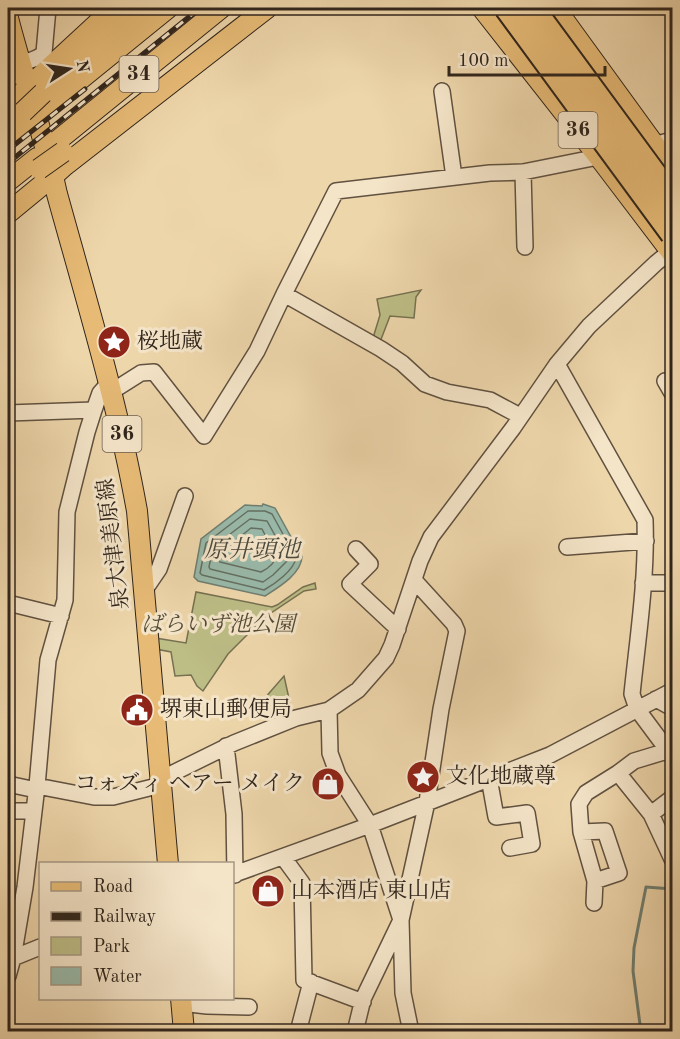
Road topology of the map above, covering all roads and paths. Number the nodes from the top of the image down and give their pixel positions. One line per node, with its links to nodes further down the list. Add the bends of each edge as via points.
1 (48, 8): 13 (street, via 44,53)
2 (117, 8): 16 (main road, via 100,21)
3 (136, 8): 16 (main road)
4 (168, 8): 16 (main road, 34)
5 (221, 8): 20 (main road, 34)
6 (252, 8): 20 (main road)
7 (267, 8): 22 (main road, via 64,166)
8 (482, 8): 21 (main road, 36)
9 (506, 8): 31 (highway, bridge)
10 (533, 8): 28 (highway, bridge)
11 (555, 8): 19 (main road, 36)
12 (8, 18): 13 (main road, 泉大津美原線 / 36)
13 (20, 64): 14 (street); 16 (main road, 泉大津美原線 / 36)
14 (8, 82)
15 (442, 92): 25 (street)
16 (38, 96): 17 (main road, 34); 17 (main road); 22 (main road, 泉大津美原線 / 36)
17 (16, 117): 18 (main road, 34)
18 (8, 138)
19 (664, 143): 21 (street); 23 (main road, 36)
20 (60, 146): 22 (main road, 34)
21 (599, 157): 24 (street); 31 (main road, 36)
22 (43, 168): 26 (main road, 34); 27 (main road); 29 (main road); 34 (main road, 泉大津美原線 / 36)
23 (672, 169)
24 (523, 172): 25 (street); 30 (street)
25 (454, 177): 32 (street, via 336,191)
26 (8, 181)
27 (8, 189)
28 (672, 197)
29 (8, 213)
30 (525, 247)
31 (672, 247): 33 (street, via 589,326)
32 (284, 294): 34 (street, via 257,351 204,436 154,372 141,373); 37 (street, via 381,349 425,384 490,400)
33 (557, 364): 37 (street); 39 (street, via 645,520)
34 (110, 387): 35 (street, via 100,393); 45 (main road, 泉大津美原線 / 36, via 137,511)
35 (94, 410): 36 (street); 47 (street, via 66,512 65,600)
36 (8, 413)
37 (520, 416): 42 (street, via 431,537)
38 (185, 496): 45 (street, via 159,568)
39 (646, 541): 40 (street); 43 (street)
40 (567, 547)
41 (356, 549): 48 (street, via 370,564 350,584)
42 (414, 580): 48 (street); 62 (street, via 457,631)
43 (643, 583): 44 (street); 52 (street, via 632,694)
44 (672, 583)
45 (144, 591): 58 (main road, 泉大津美原線 / 36)
46 (8, 603): 47 (street)
47 (61, 616): 60 (street, via 48,660)
48 (398, 629): 53 (street, via 386,658 372,675)
49 (672, 691): 50 (street)
50 (656, 699): 51 (street); 52 (street)
51 (672, 708)
52 (637, 709): 55 (street); 57 (street, via 550,754)
53 (329, 710): 54 (street, via 296,718); 66 (street, via 330,753 338,775)
54 (226, 746): 58 (street); 72 (street, via 234,814)
55 (670, 754): 56 (street, via 634,761)
56 (618, 773): 65 (street); 67 (street, via 586,793 579,804)
57 (489, 778): 62 (street); 68 (street, via 496,817 527,813 532,844)
58 (161, 782): 60 (street, via 113,797); 71 (main road, 泉大津美原線 / 36)
59 (8, 784): 60 (street)
60 (37, 788): 64 (street)
61 (672, 798): 65 (street)
62 (427, 802): 66 (street); 75 (street)
63 (8, 811): 64 (street)
64 (33, 811): 77 (street, via 25,886)
65 (651, 814): 70 (street)
66 (370, 825): 69 (street); 75 (street)
67 (581, 832): 73 (street); 73 (street, via 605,831 619,873)
68 (510, 848)
69 (283, 856): 72 (street); 79 (street, via 302,883 304,980)
70 (672, 859)
71 (168, 862)
72 (234, 875)
73 (595, 881): 74 (street)
74 (594, 903)
75 (401, 920): 81 (street); 86 (street, via 404,993)
76 (39, 947): 77 (street)
77 (10, 959): 78 (street)
78 (8, 976)
79 (311, 982): 81 (street); 84 (street)
80 (181, 1001): 82 (street); 83 (main road)
81 (363, 1002): 85 (street)
82 (249, 1007)
83 (184, 1032)
84 (298, 1032)
85 (355, 1032)
86 (411, 1032)

